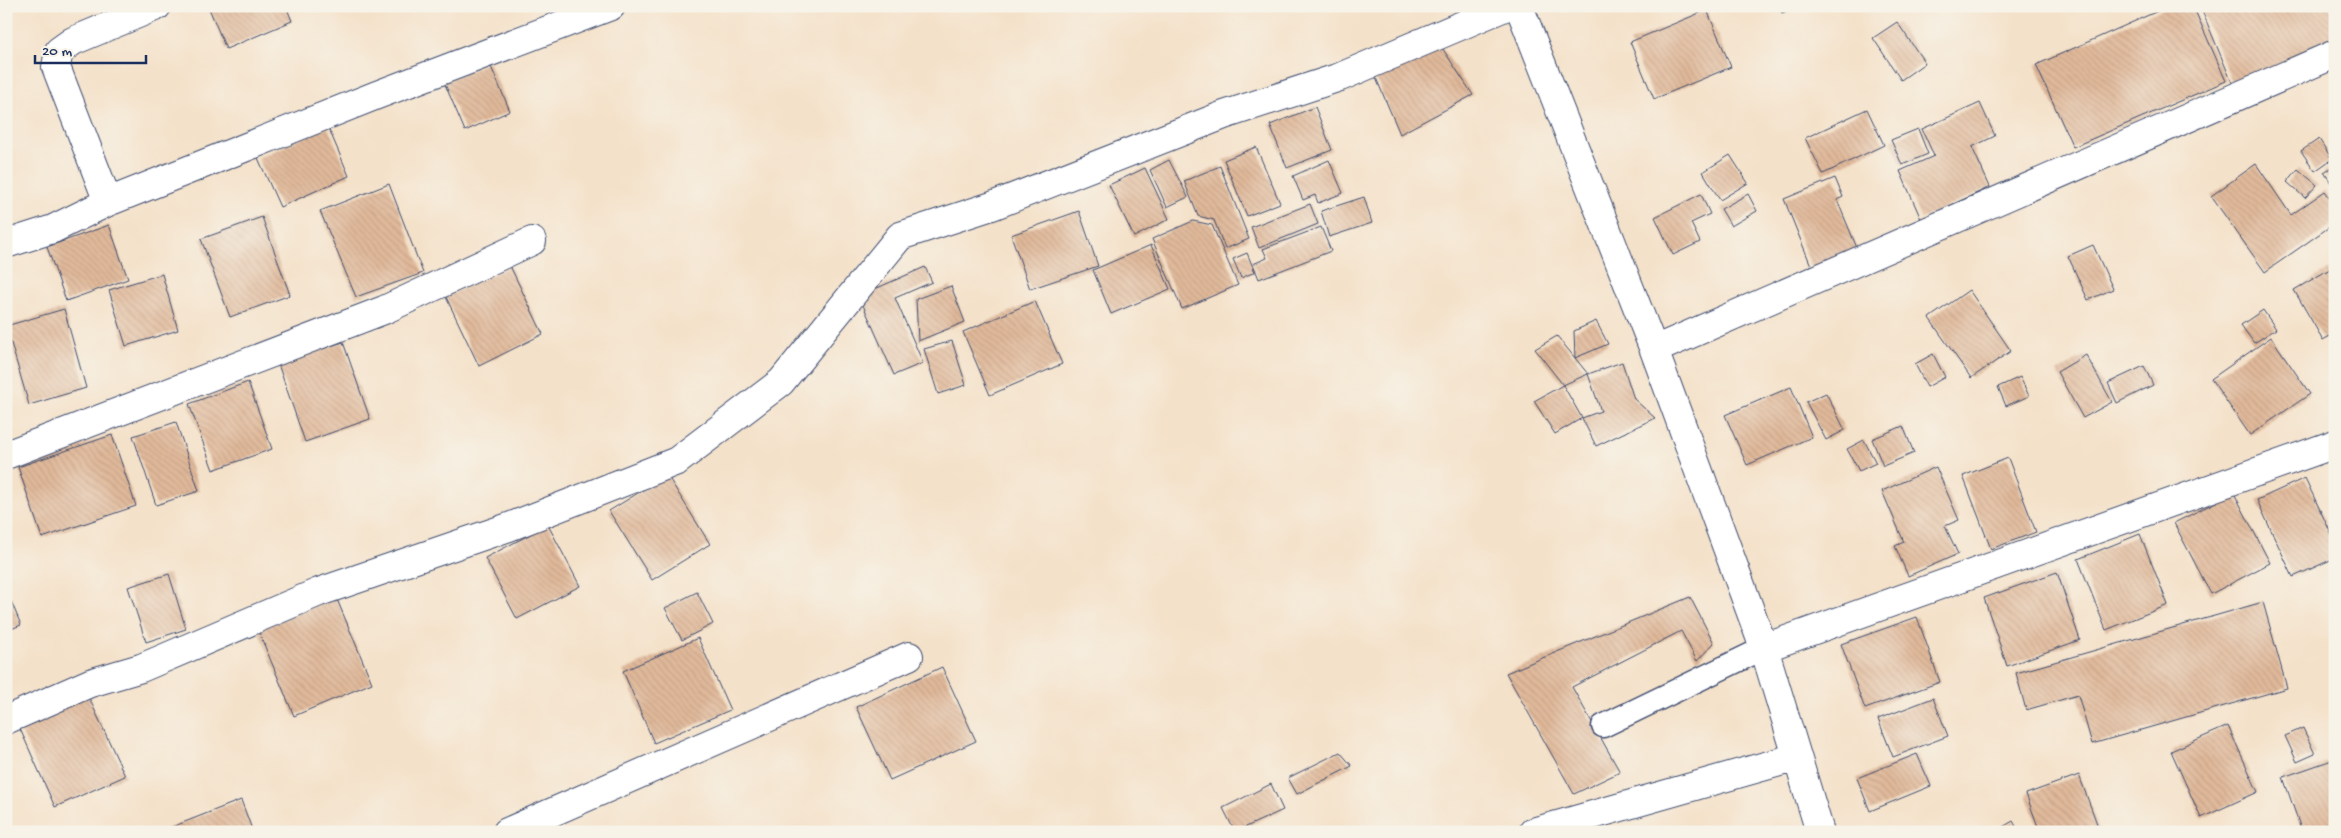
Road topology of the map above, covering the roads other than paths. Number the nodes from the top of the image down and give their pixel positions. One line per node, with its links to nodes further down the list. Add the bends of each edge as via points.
1 (157, 6): 6 (street, via 72,41 59,51 56,67)
2 (611, 6): 6 (street)
3 (1507, 6): 14 (street, via 1340,78 1224,115 992,206 900,236 781,382 677,461 509,527 319,592 141,668 90,683)
4 (1519, 6): 9 (street)
5 (2335, 54): 9 (street)
6 (108, 202): 8 (street, via 53,229)
7 (532, 241): 11 (street, via 384,310)
8 (6, 244)
9 (1654, 350): 12 (street)
10 (2335, 444): 12 (street)
11 (6, 455)
12 (1764, 648): 15 (lane); 16 (street)
13 (908, 656): 17 (street)
14 (6, 720)
15 (1603, 726)
16 (1797, 757): 18 (street); 19 (street)
17 (507, 832)
18 (1533, 832)
19 (1820, 832)

